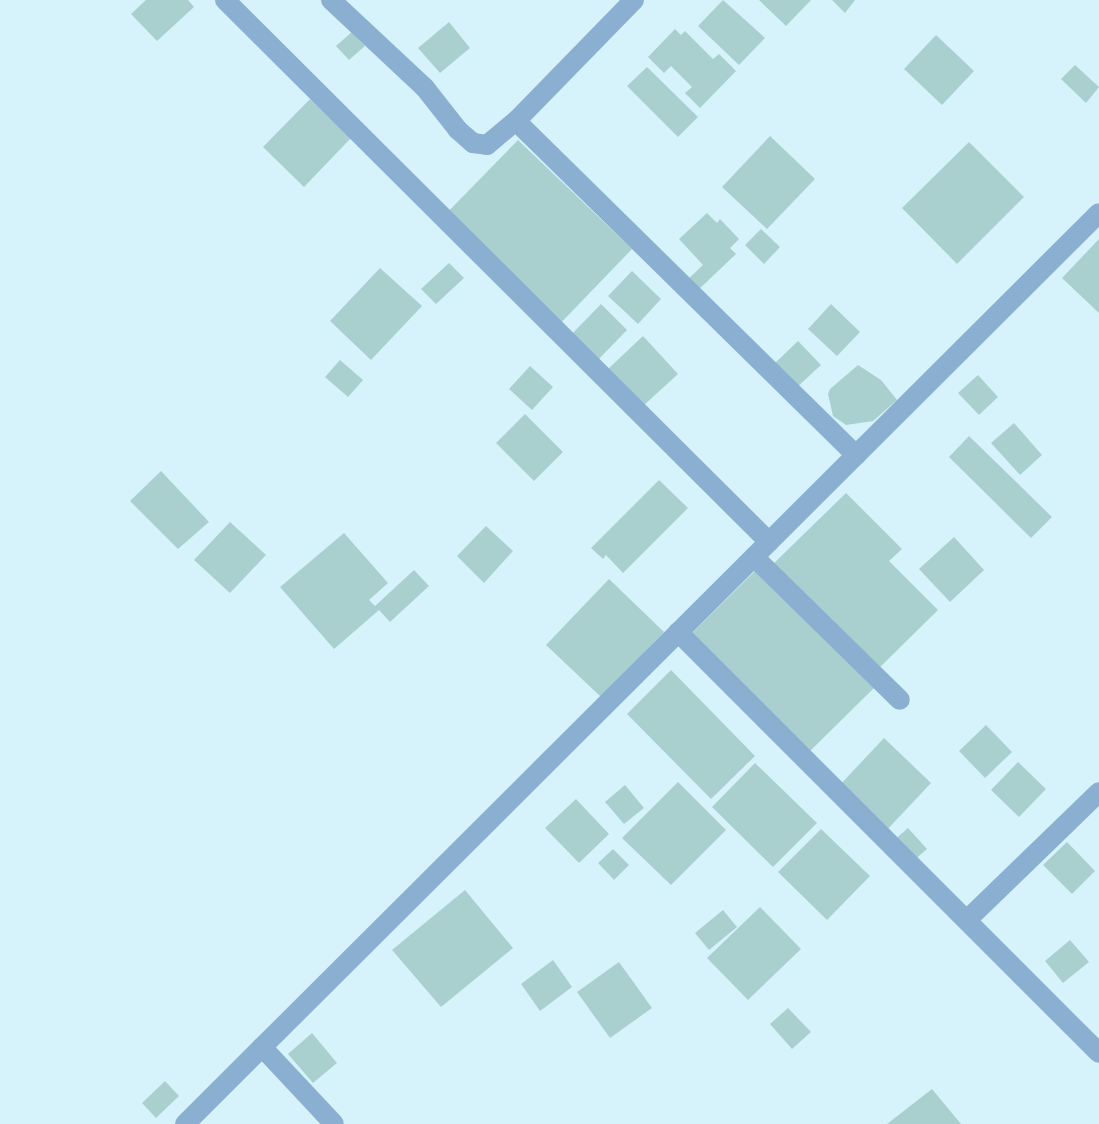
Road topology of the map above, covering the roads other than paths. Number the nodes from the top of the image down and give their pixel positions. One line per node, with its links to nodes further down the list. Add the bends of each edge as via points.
1 (226, 0): 7 (street)
2 (331, 0): 4 (street, via 425,88 458,130 473,142 487,145)
3 (634, 0): 4 (street)
4 (516, 121): 6 (street)
5 (1099, 213): 6 (street)
6 (856, 456): 7 (street)
7 (769, 542): 8 (street)
8 (754, 557): 9 (street); 10 (street)
9 (678, 632): 12 (street); 13 (street)
10 (900, 700)
11 (1099, 792): 12 (street)
12 (968, 919): 14 (street)
13 (262, 1047): 15 (street); 16 (street)
14 (1099, 1052)
15 (185, 1124)
16 (334, 1124)

